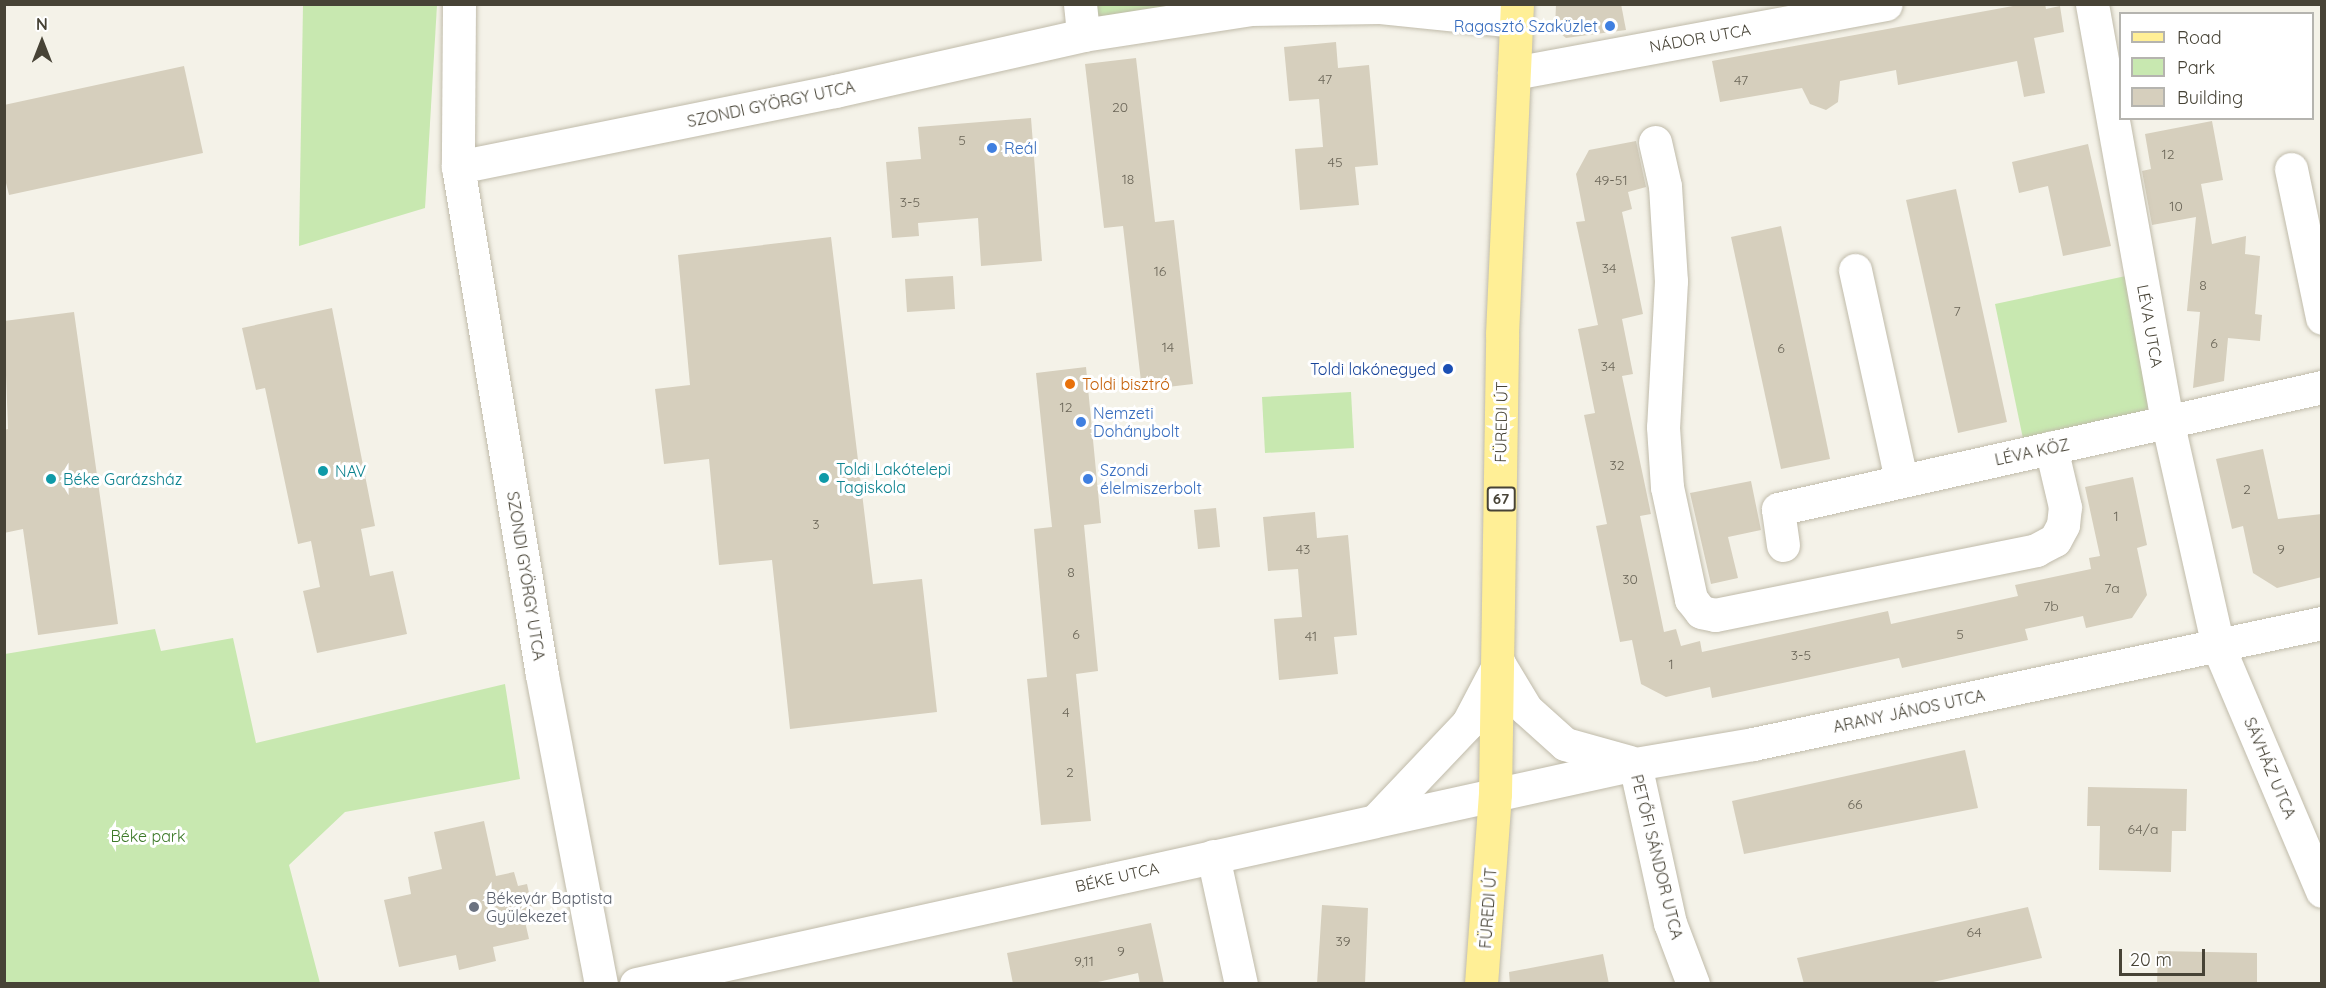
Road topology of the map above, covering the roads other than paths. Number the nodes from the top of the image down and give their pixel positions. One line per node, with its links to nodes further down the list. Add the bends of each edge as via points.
1 (459, 4): 8 (street, SZONDI GYÖRGY UTCA)
2 (1886, 4): 6 (street, NÁDOR UTCA)
3 (2092, 4): 13 (street, LÉVA UTCA)
4 (1516, 13): 5 (street, SZONDI GYÖRGY UTCA, via 1327,5); 6 (main road, FÜREDI ÚT / 67)
5 (1081, 20): 8 (street, SZONDI GYÖRGY UTCA, via 835,91)
6 (1514, 73): 19 (main road, FÜREDI ÚT / 67, via 1502,334)
7 (1655, 141): 14 (street, via 1665,186 1671,281 1663,416 1667,487 1691,598 1701,612 1715,615 2036,550 2055,540 2063,525 2065,507)
8 (458, 167): 26 (street, SZONDI GYÖRGY UTCA, via 542,675)
9 (2291, 169): 11 (street)
10 (1855, 270): 15 (street)
11 (2322, 318)
12 (2322, 387): 13 (street, LÉVA KÖZ)
13 (2167, 420): 14 (street, LÉVA KÖZ); 18 (street, LÉVA UTCA)
14 (2051, 448): 15 (street, LÉVA KÖZ)
15 (1901, 480): 16 (street, LÉVA KÖZ, via 1778,509)
16 (1783, 544)
17 (2322, 623): 18 (street, ARANY JÁNOS UTCA)
18 (2218, 646): 20 (street, ARANY JÁNOS UTCA, via 1753,744); 24 (street, SÁVHÁZ UTCA)
19 (1499, 664): 20 (street, via 1526,709 1565,744); 21 (main road, FÜREDI ÚT / 67); 22 (street, via 1468,723)
20 (1635, 764): 21 (street, ARANY JÁNOS UTCA); 30 (street, PETŐFI SÁNDOR UTCA, via 1670,923)
21 (1495, 794): 22 (street, BÉKE UTCA); 29 (main road, FÜREDI ÚT / 67)
22 (1375, 821): 23 (street, BÉKE UTCA)
23 (1213, 856): 25 (street, BÉKE UTCA); 28 (street)
24 (2322, 891)
25 (741, 972): 27 (street, BÉKE UTCA)
26 (601, 984)
27 (636, 984)
28 (1241, 984)
29 (1481, 984)
30 (1693, 984)

